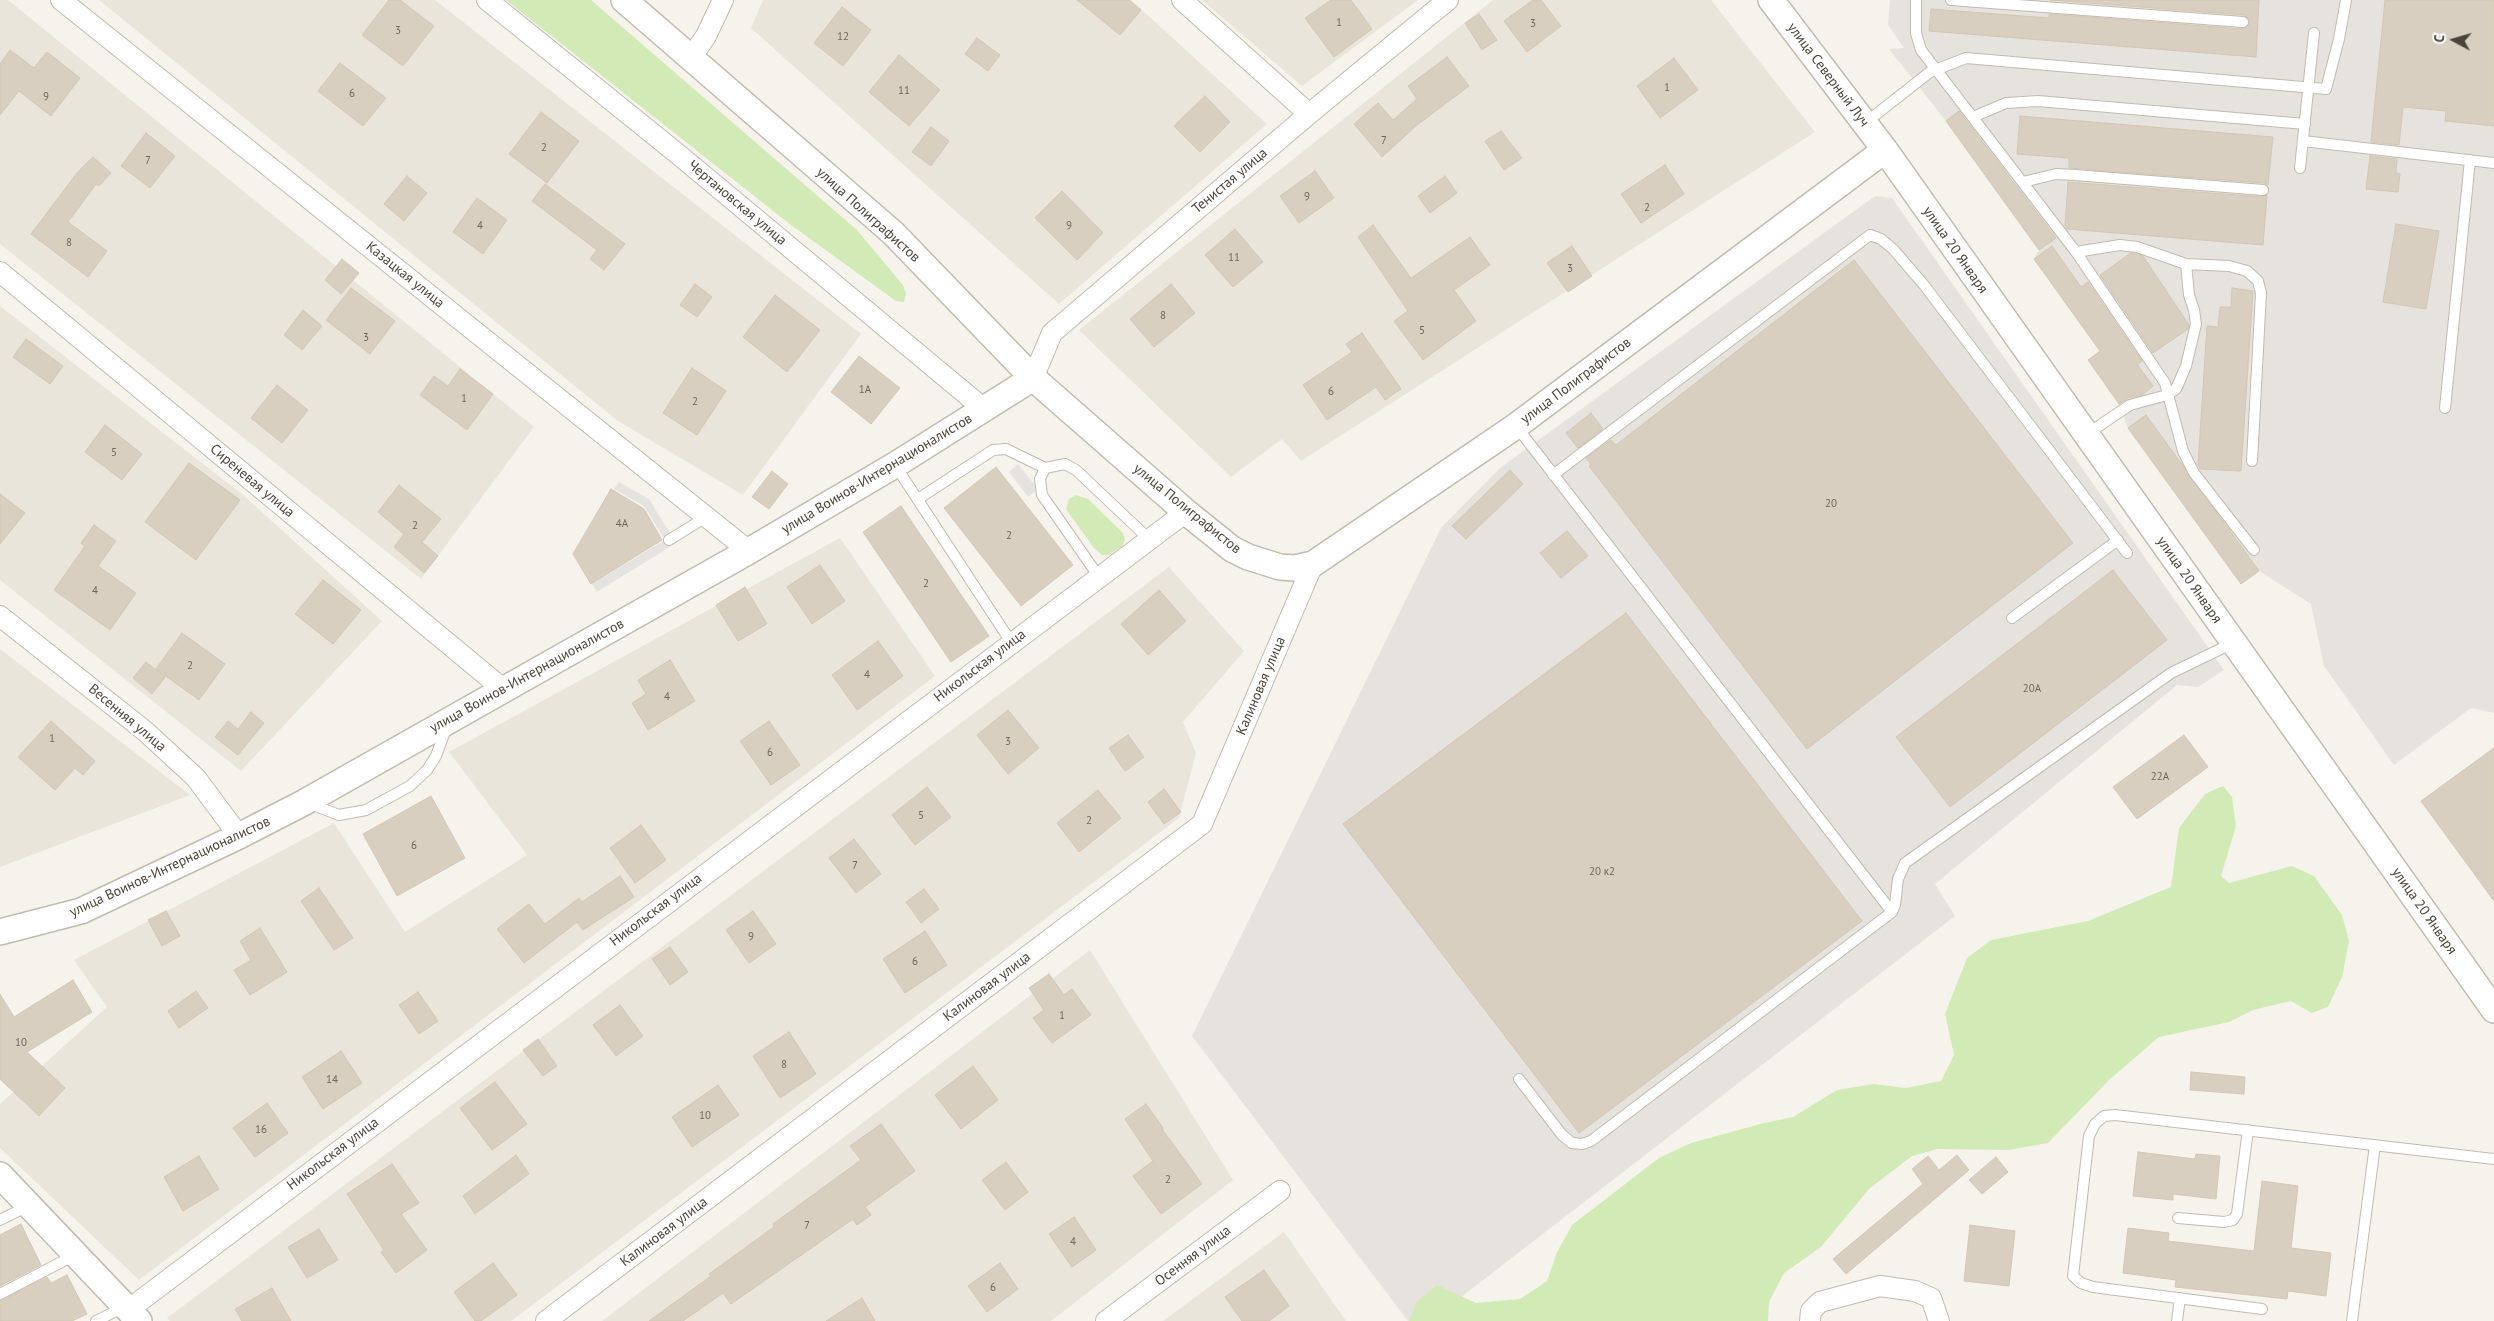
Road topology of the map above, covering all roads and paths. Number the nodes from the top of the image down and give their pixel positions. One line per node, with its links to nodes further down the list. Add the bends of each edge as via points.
1 (61, 0): 42 (street, Казацкая улица)
2 (487, 0): 33 (street, Чертановская улица)
3 (624, 0): 13 (street, улица Полиграфистов)
4 (722, 0): 13 (street, via 706,36)
5 (1182, 0): 16 (street)
6 (1448, 0): 16 (street, Тенистая улица)
7 (1771, 0): 18 (street, улица Северный Луч)
8 (1916, 0): 14 (lane, via 1916,33 1921,50)
9 (1951, 0): 11 (lane)
10 (2346, 0): 15 (lane, via 2326,89)
11 (2243, 22)
12 (2314, 33): 15 (lane)
13 (690, 59): 30 (street, улица Полиграфистов, via 893,234)
14 (1936, 69): 15 (lane, via 1966,58 1985,58); 17 (lane); 18 (lane)
15 (2308, 87): 19 (lane)
16 (1309, 114): 30 (street, Тенистая улица, via 1052,333)
17 (1973, 116): 19 (lane, via 2006,103 2038,101); 25 (lane)
18 (1865, 124): 21 (street, улица Северный Луч)
19 (2305, 124): 20 (lane)
20 (2303, 141): 22 (lane); 24 (lane)
21 (1885, 150): 34 (street, улица Полиграфистов); 35 (street, улица 20 Января)
22 (2470, 160): 23 (lane); 32 (lane)
23 (2494, 163)
24 (2300, 168)
25 (2023, 182): 26 (lane, via 2056,174); 27 (lane)
26 (2263, 190)
27 (2076, 252): 28 (lane, via 2120,245 2137,247); 31 (lane, via 2165,383)
28 (2186, 264): 31 (lane, via 2195,333 2176,389); 36 (lane, via 2229,266 2246,271 2258,281 2261,293)
29 (0, 272): 55 (street, Сиреневая улица)
30 (1033, 378): 33 (street, улица Воинов-Интернационалистов); 41 (street, улица Полиграфистов)
31 (2167, 395): 35 (lane, via 2130,405); 46 (lane, via 2183,451 2194,473)
32 (2445, 408)
33 (984, 409): 37 (street, улица Воинов-Интернационалистов)
34 (1516, 426): 39 (lane); 49 (street, улица Полиграфистов)
35 (2086, 434): 54 (street, улица 20 Января)
36 (2252, 461)
37 (895, 465): 40 (lane); 47 (street, улица Воинов-Интернационалистов)
38 (1045, 468): 40 (lane, via 1006,449 993,450); 43 (lane, via 1065,464 1076,470); 50 (lane, via 1040,479 1042,495)
39 (1553, 475): 45 (lane, via 1870,235 1893,249 1924,285); 59 (lane)
40 (918, 499): 53 (lane)
41 (1186, 512): 43 (street, Никольская улица); 49 (street, улица Полиграфистов, via 1232,549 1248,557 1280,568)
42 (706, 517): 44 (lane); 47 (street, Казацкая улица)
43 (1149, 539): 50 (street, Никольская улица)
44 (669, 540)
45 (2118, 540): 48 (lane); 52 (lane)
46 (2254, 550)
47 (749, 551): 55 (street, улица Воинов-Интернационалистов)
48 (2127, 554)
49 (1313, 564): 77 (street, Калиновая улица, via 1202,824)
50 (1099, 576): 53 (street, Никольская улица)
51 (0, 616): 58 (street, Весенняя улица, via 145,731 196,778)
52 (2012, 618)
53 (1011, 642): 75 (street, Никольская улица)
54 (2233, 642): 59 (lane, via 2171,673 1905,863 1898,879 1896,904); 61 (street, улица 20 Января)
55 (503, 690): 56 (street, улица Воинов-Интернационалистов)
56 (449, 720): 57 (street, улица Воинов-Интернационалистов); 57 (lane, via 436,756 410,786 366,810 351,814 327,811)
57 (305, 802): 58 (street, улица Воинов-Интернационалистов)
58 (239, 836): 60 (street, улица Воинов-Интернационалистов, via 81,911)
59 (1892, 912): 62 (lane, via 1591,1141 1572,1143 1562,1135)
60 (0, 932)
61 (2494, 1010)
62 (1519, 1079)
63 (2248, 1130): 64 (lane); 69 (lane, via 2238,1214 2233,1220 2224,1222); 73 (lane, via 2115,1115 2104,1116 2089,1136 2073,1276 2080,1283 2092,1287)
64 (2375, 1145): 65 (lane); 82 (lane)
65 (2494, 1159)
66 (0, 1175): 68 (street)
67 (1280, 1191): 78 (street, Осенняя улица)
68 (29, 1205): 70 (lane); 71 (street)
69 (2178, 1218)
70 (0, 1220)
71 (76, 1255): 72 (lane); 75 (street)
72 (0, 1294)
73 (2180, 1298): 74 (lane); 81 (lane)
74 (2262, 1309)
75 (131, 1312): 76 (lane)
76 (96, 1321)
77 (546, 1321)
78 (1106, 1321)
79 (1810, 1321): 80 (street, via 1811,1311 1820,1302 1880,1286 1915,1291 1931,1298)
80 (1939, 1321)
81 (2178, 1321)
82 (2352, 1321)

